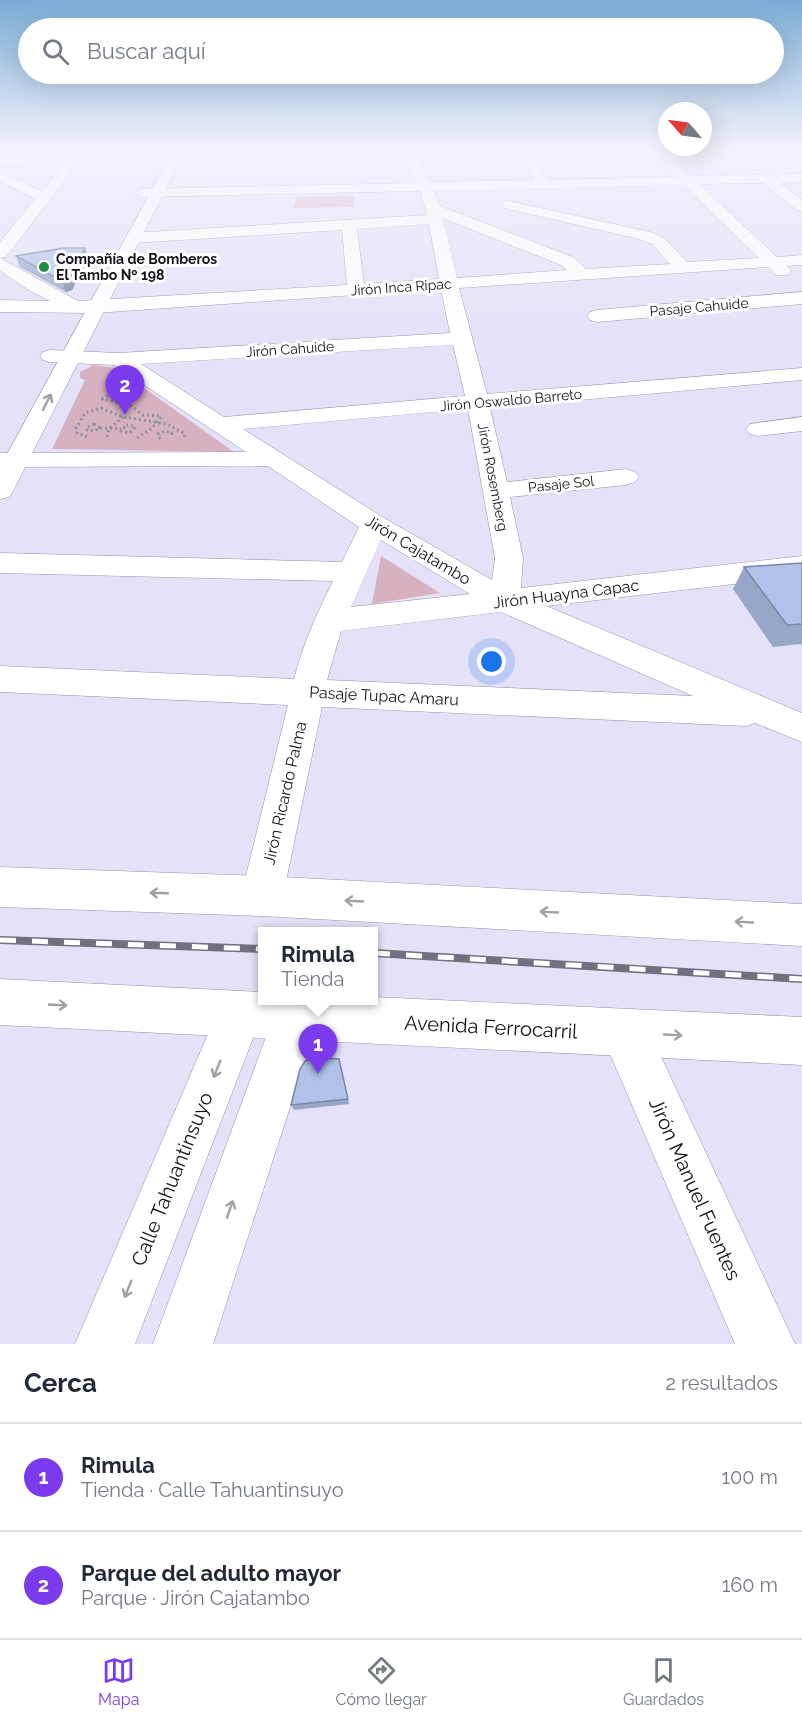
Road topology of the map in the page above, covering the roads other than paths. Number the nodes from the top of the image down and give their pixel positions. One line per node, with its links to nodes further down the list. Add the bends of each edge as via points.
1 (33, 211): 14 (street)
2 (139, 211): 25 (street)
3 (142, 211): 13 (street)
4 (281, 211): 12 (street)
5 (361, 211): 11 (street)
6 (406, 211): 10 (street)
7 (433, 211): 10 (street, Jirón Rosemberg)
8 (535, 211): 18 (street, via 644,235 658,241)
9 (719, 211): 16 (street)
10 (434, 214): 19 (street, via 567,261); 20 (street, Jirón Rosemberg)
11 (349, 224): 12 (street); 21 (street)
12 (278, 229): 13 (street)
13 (132, 238): 25 (street)
14 (0, 253)
15 (802, 260): 16 (street, Jirón Inca Ripac)
16 (773, 262): 18 (street, Jirón Inca Ripac); 22 (street)
17 (0, 263): 25 (street, via 36,287)
18 (683, 268): 19 (street, Jirón Inca Ripac)
19 (582, 275): 20 (street, Jirón Inca Ripac)
20 (449, 284): 21 (street, Jirón Inca Ripac); 27 (street, Jirón Rosemberg)
21 (356, 290): 25 (street, Jirón Inca Ripac)
22 (802, 290)
23 (802, 298): 26 (street, Pasaje Cahuide)
24 (1, 306): 25 (street, Jirón Inca Ripac)
25 (86, 307): 29 (street)
26 (597, 316)
27 (460, 338): 28 (street, Jirón Cahuide); 31 (street, Jirón Rosemberg)
28 (119, 359): 29 (street, Jirón Cajatambo); 32 (street, Jirón Cajatambo, via 174,415)
29 (53, 363): 36 (street, one-way to 29)
30 (798, 378): 31 (street, Jirón Oswaldo Barreto)
31 (478, 403): 32 (street, Jirón Oswaldo Barreto); 40 (street, Jirón Rosemberg)
32 (220, 424): 37 (street, Jirón Cajatambo)
33 (802, 424): 34 (street)
34 (758, 429)
35 (0, 438): 36 (street)
36 (15, 453): 37 (street); 39 (street)
37 (273, 459): 41 (street, Jirón Cajatambo)
38 (626, 477): 40 (street, Pasaje Sol)
39 (0, 491)
40 (495, 491): 45 (street, Jirón Rosemberg, via 509,558)
41 (374, 524): 44 (street, Jirón Ricardo Palma); 45 (street, Jirón Cajatambo)
42 (0, 563): 44 (street)
43 (802, 566): 45 (street, Jirón Huayna Capac)
44 (353, 572): 46 (street, Jirón Ricardo Palma)
45 (505, 601): 46 (street, Jirón Huayna Capac); 49 (street, Jirón Cajatambo)
46 (329, 621): 48 (street, Jirón Ricardo Palma)
47 (0, 679): 48 (street, Pasaje Tupac Amaru)
48 (308, 693): 49 (street, Pasaje Tupac Amaru); 52 (street, Jirón Ricardo Palma)
49 (767, 713): 50 (street, Jirón Cajatambo)
50 (802, 728)
51 (0, 887): 52 (street, one-way to 51)
52 (262, 896): 53 (street, one-way to 52)
53 (802, 925)
54 (0, 1002): 55 (street, Avenida Ferrocarril, one-way to 55)
55 (240, 1015): 56 (street, Avenida Ferrocarril); 60 (street, Calle Tahuantinsuyo, one-way to 60)
56 (296, 1018): 57 (street, Avenida Ferrocarril); 59 (street, one-way to 56)
57 (625, 1033): 58 (street, Avenida Ferrocarril, one-way to 58); 63 (street, Jirón Manuel Fuentes)
58 (802, 1041)
59 (211, 1262): 61 (street); 62 (street)
60 (105, 1344)
61 (183, 1344)
62 (206, 1344)
63 (765, 1344)

